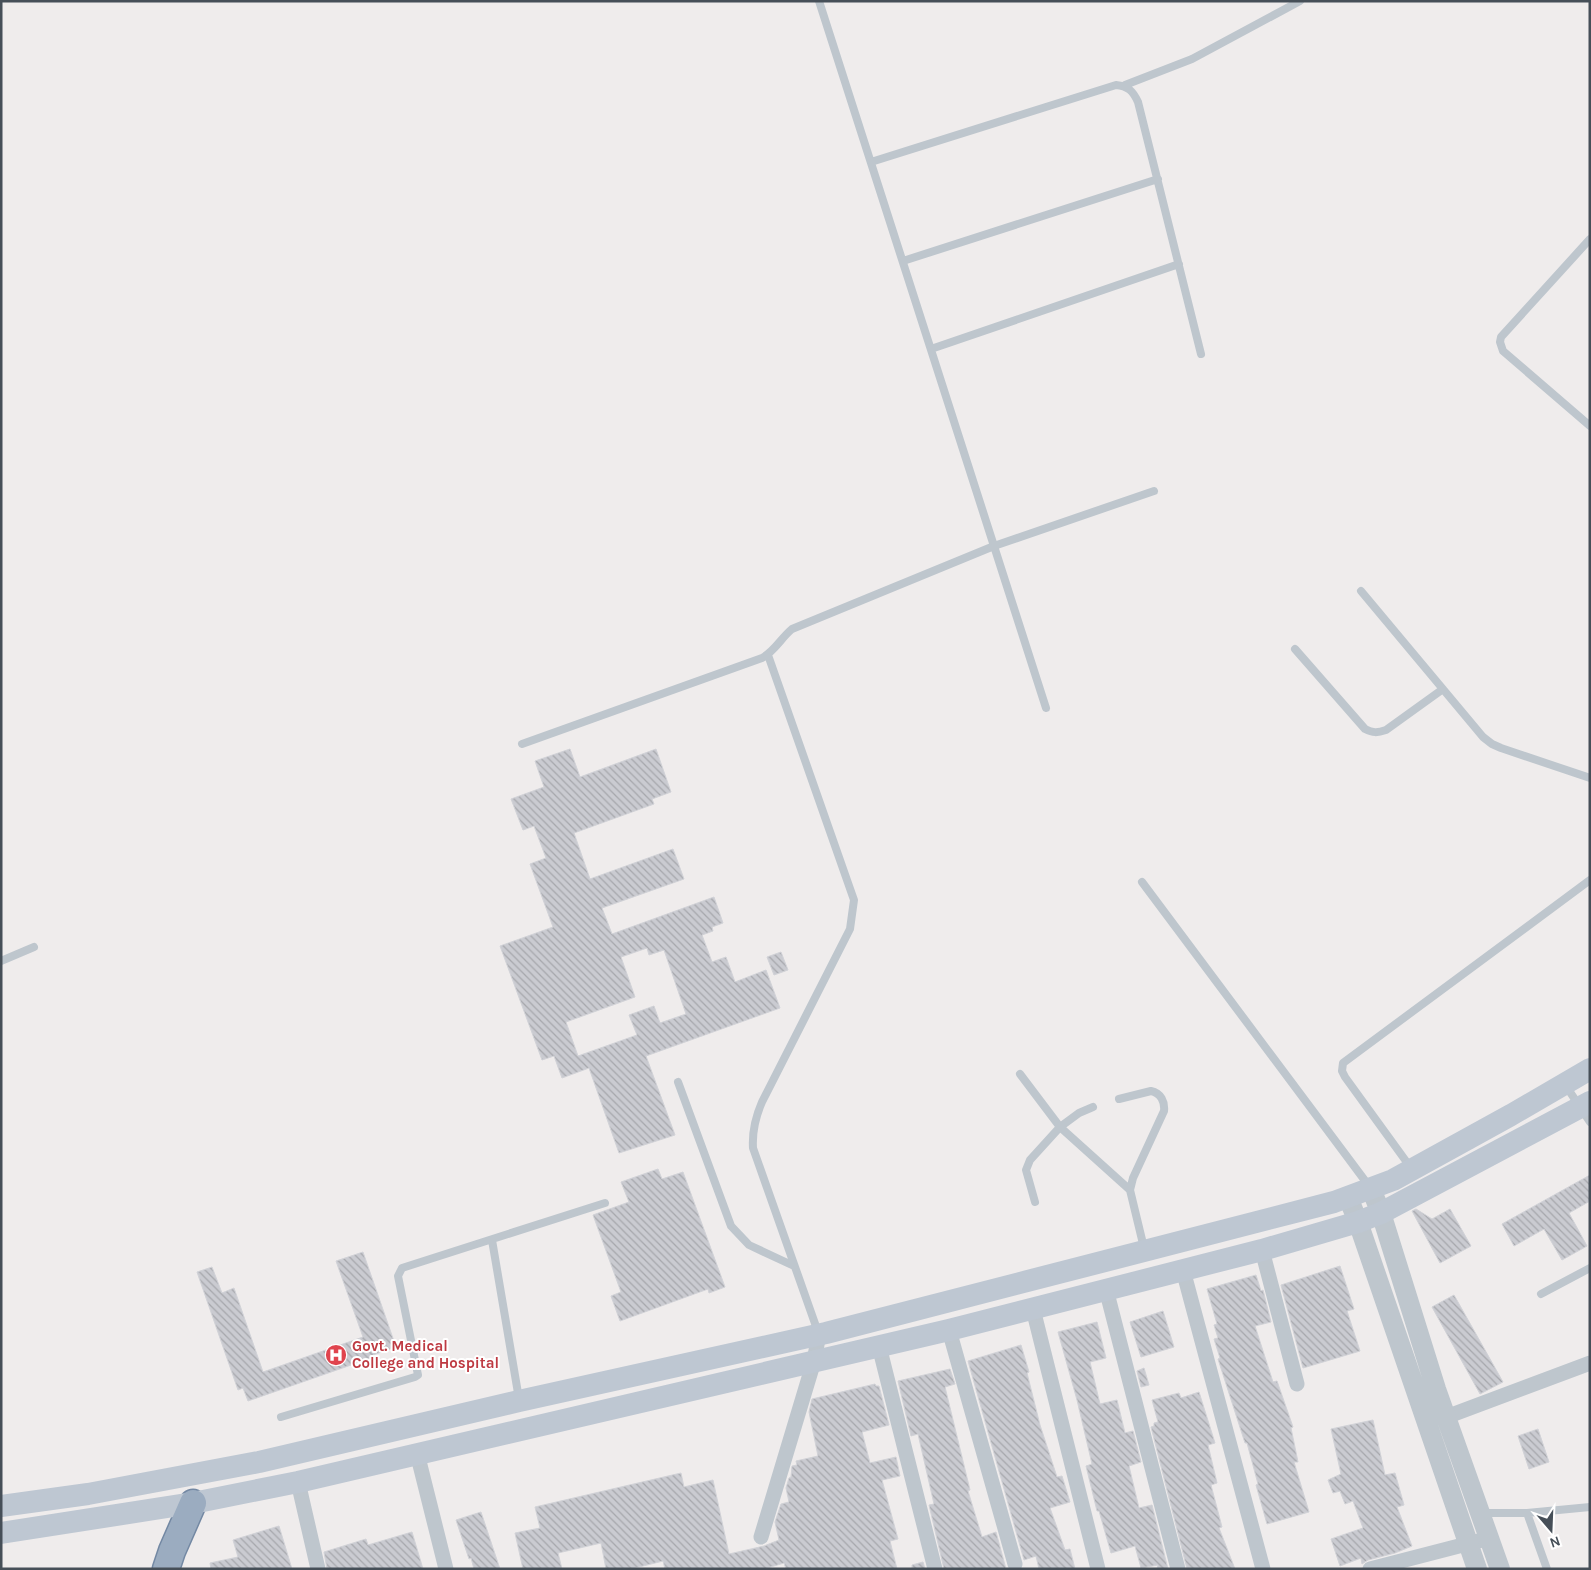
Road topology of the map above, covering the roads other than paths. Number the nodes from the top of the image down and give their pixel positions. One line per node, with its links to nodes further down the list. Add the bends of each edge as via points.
1 (819, 1): 4 (lane)
2 (1300, 1): 3 (lane, via 1192,59)
3 (1125, 86): 4 (lane, via 1116,85); 5 (lane, via 1134,92 1138,102)
4 (871, 162): 7 (lane)
5 (1158, 180): 7 (lane); 8 (lane)
6 (1590, 239): 11 (lane, via 1501,337 1500,342 1503,351)
7 (903, 261): 9 (lane)
8 (1179, 264): 9 (lane); 10 (lane)
9 (931, 349): 13 (lane)
10 (1201, 354)
11 (1590, 426)
12 (1154, 491): 13 (lane)
13 (994, 546): 16 (lane, via 792,629); 18 (lane)
14 (1360, 591): 17 (lane)
15 (1295, 649): 17 (lane, via 1371,732 1386,730)
16 (768, 655): 19 (lane); 44 (lane, via 854,900 850,930 754,1120 753,1148)
17 (1442, 688): 20 (lane, via 1492,744)
18 (1046, 708)
19 (522, 744)
20 (1590, 778)
21 (1590, 880): 33 (lane, via 1343,1063 1345,1077)
22 (1142, 882): 34 (lane)
23 (34, 947): 24 (lane)
24 (1, 961)
25 (1590, 1069): 28 (main road)
26 (1020, 1074): 32 (lane)
27 (678, 1082): 44 (lane, via 731,1226 748,1245)
28 (1565, 1084): 31 (lane); 33 (main road)
29 (1119, 1099): 35 (lane, via 1152,1091 1159,1094 1164,1106)
30 (1093, 1107): 32 (lane)
31 (1587, 1110): 39 (main road)
32 (1060, 1127): 35 (lane); 37 (lane, via 1027,1165)
33 (1412, 1170): 34 (main road)
34 (1371, 1189): 36 (main road); 39 (street)
35 (1130, 1190): 42 (lane)
36 (1348, 1197): 40 (street); 42 (main road)
37 (1035, 1202)
38 (605, 1203): 41 (lane)
39 (1381, 1213): 40 (main road); 58 (street)
40 (1358, 1222): 43 (main road); 69 (street)
41 (492, 1240): 56 (lane); 57 (lane, via 399,1271 418,1371 415,1378)
42 (1145, 1250): 51 (main road)
43 (1262, 1250): 46 (main road); 55 (street)
44 (794, 1266): 51 (lane)
45 (1590, 1268): 48 (lane)
46 (1183, 1270): 47 (main road); 77 (street)
47 (1106, 1289): 49 (main road); 76 (street)
48 (1541, 1294)
49 (1033, 1309): 50 (main road); 75 (street)
50 (949, 1330): 52 (main road); 70 (street)
51 (819, 1334): 53 (street); 56 (main road)
52 (879, 1346): 53 (main road); 74 (street)
53 (814, 1361): 59 (main road); 67 (street)
54 (1590, 1364): 58 (street)
55 (1297, 1384)
56 (519, 1401): 62 (main road, via 259,1462 88,1494)
57 (280, 1417)
58 (1446, 1417): 64 (street)
59 (417, 1453): 60 (main road); 73 (street)
60 (298, 1482): 61 (main road); 72 (street)
61 (193, 1503): 66 (main road); 71 (highway)
62 (1, 1506)
63 (1590, 1507): 65 (lane)
64 (1481, 1513): 65 (lane); 68 (street)
65 (1527, 1513): 81 (lane)
66 (1, 1533)
67 (761, 1537)
68 (1490, 1538): 69 (street); 80 (street)
69 (1468, 1545): 78 (street); 79 (street)
70 (1015, 1564)
71 (166, 1569)
72 (318, 1569)
73 (446, 1569)
74 (935, 1569)
75 (1098, 1569)
76 (1178, 1569)
77 (1263, 1569)
78 (1370, 1569)
79 (1477, 1569)
80 (1500, 1569)
81 (1547, 1569)

